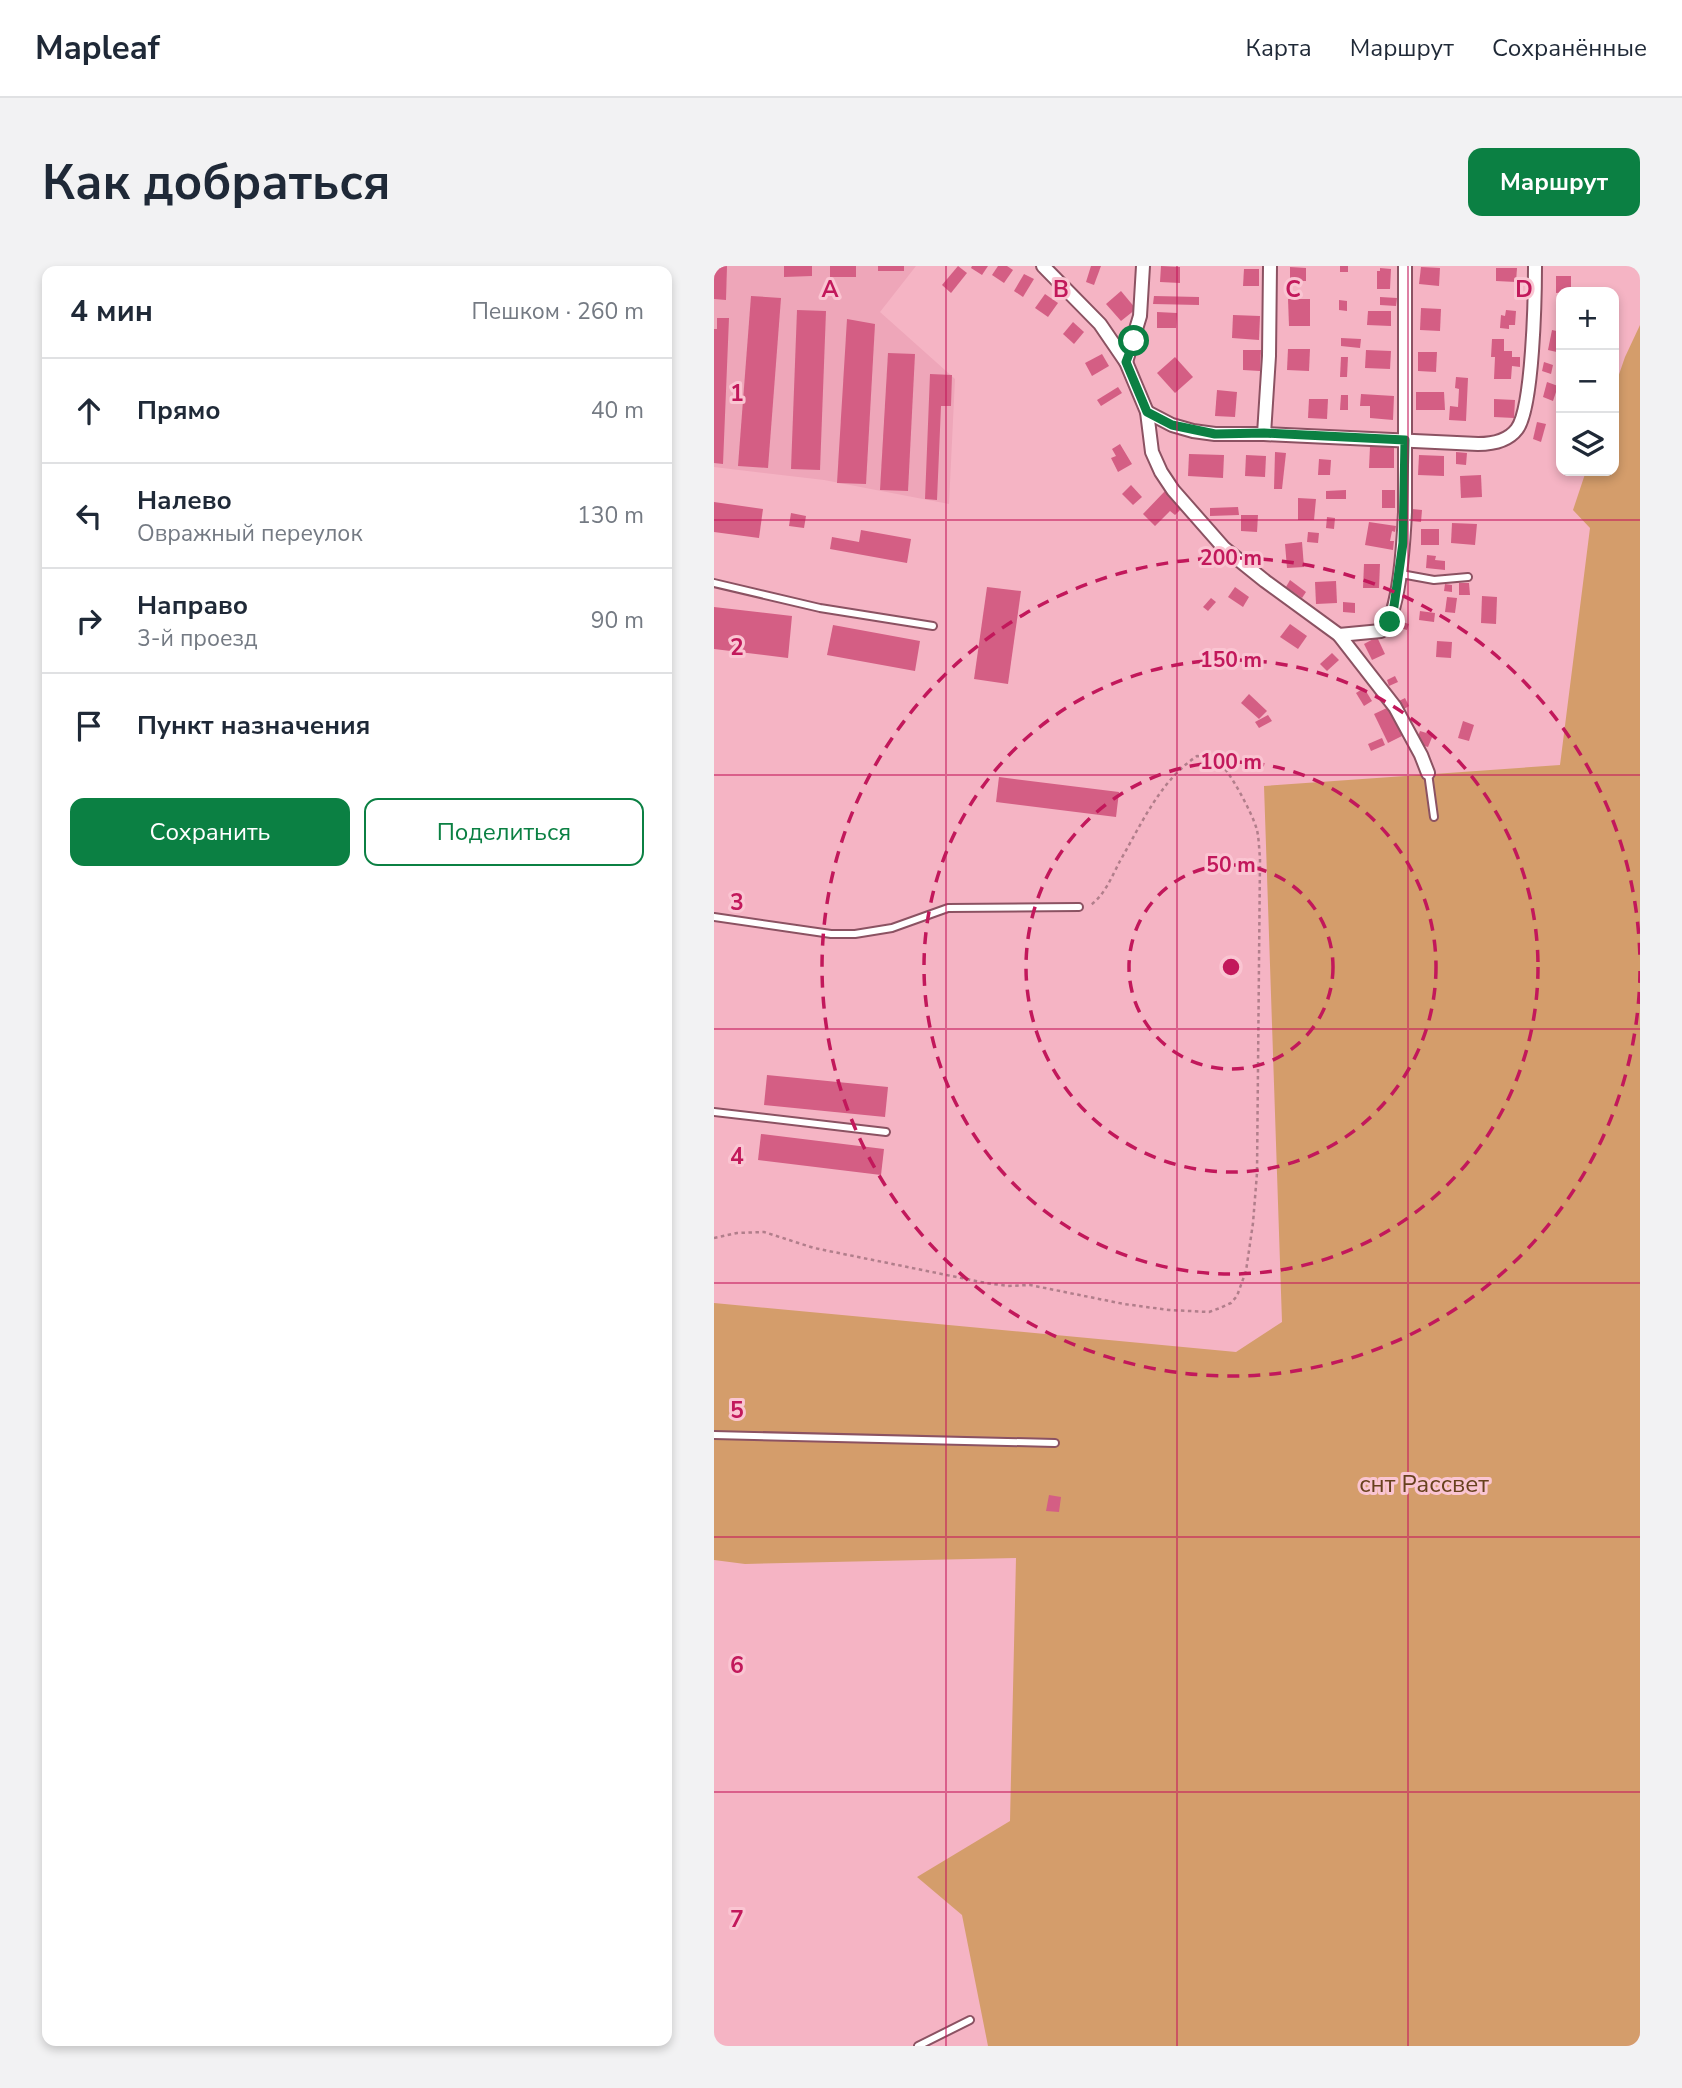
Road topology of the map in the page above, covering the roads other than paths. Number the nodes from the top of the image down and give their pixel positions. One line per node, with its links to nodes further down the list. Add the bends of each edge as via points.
1 (1043, 266): 6 (street, via 1100,324)
2 (1143, 266): 6 (street, via 1140,316)
3 (1270, 266): 8 (street)
4 (1405, 266): 9 (street)
5 (1535, 266): 9 (street, via 1527,389 1516,431 1490,444)
6 (1126, 362): 7 (street)
7 (1147, 412): 8 (street, via 1193,431); 14 (street, via 1161,472 1198,521 1237,560)
8 (1264, 433): 9 (street)
9 (1405, 440): 10 (street)
10 (1399, 574): 11 (lane, via 1434,580); 14 (street, via 1386,628)
11 (1468, 577)
12 (714, 583): 13 (lane, via 820,608)
13 (933, 626)
14 (1339, 635): 15 (street, via 1395,707)
15 (1427, 773): 16 (lane)
16 (1434, 817)
17 (1079, 908): 18 (lane, via 948,908 892,928 843,934)
18 (714, 917)
19 (714, 1112): 20 (lane)
20 (886, 1132)
21 (714, 1435): 22 (lane)
22 (1055, 1443)
23 (970, 2021): 24 (lane)
24 (918, 2046)

